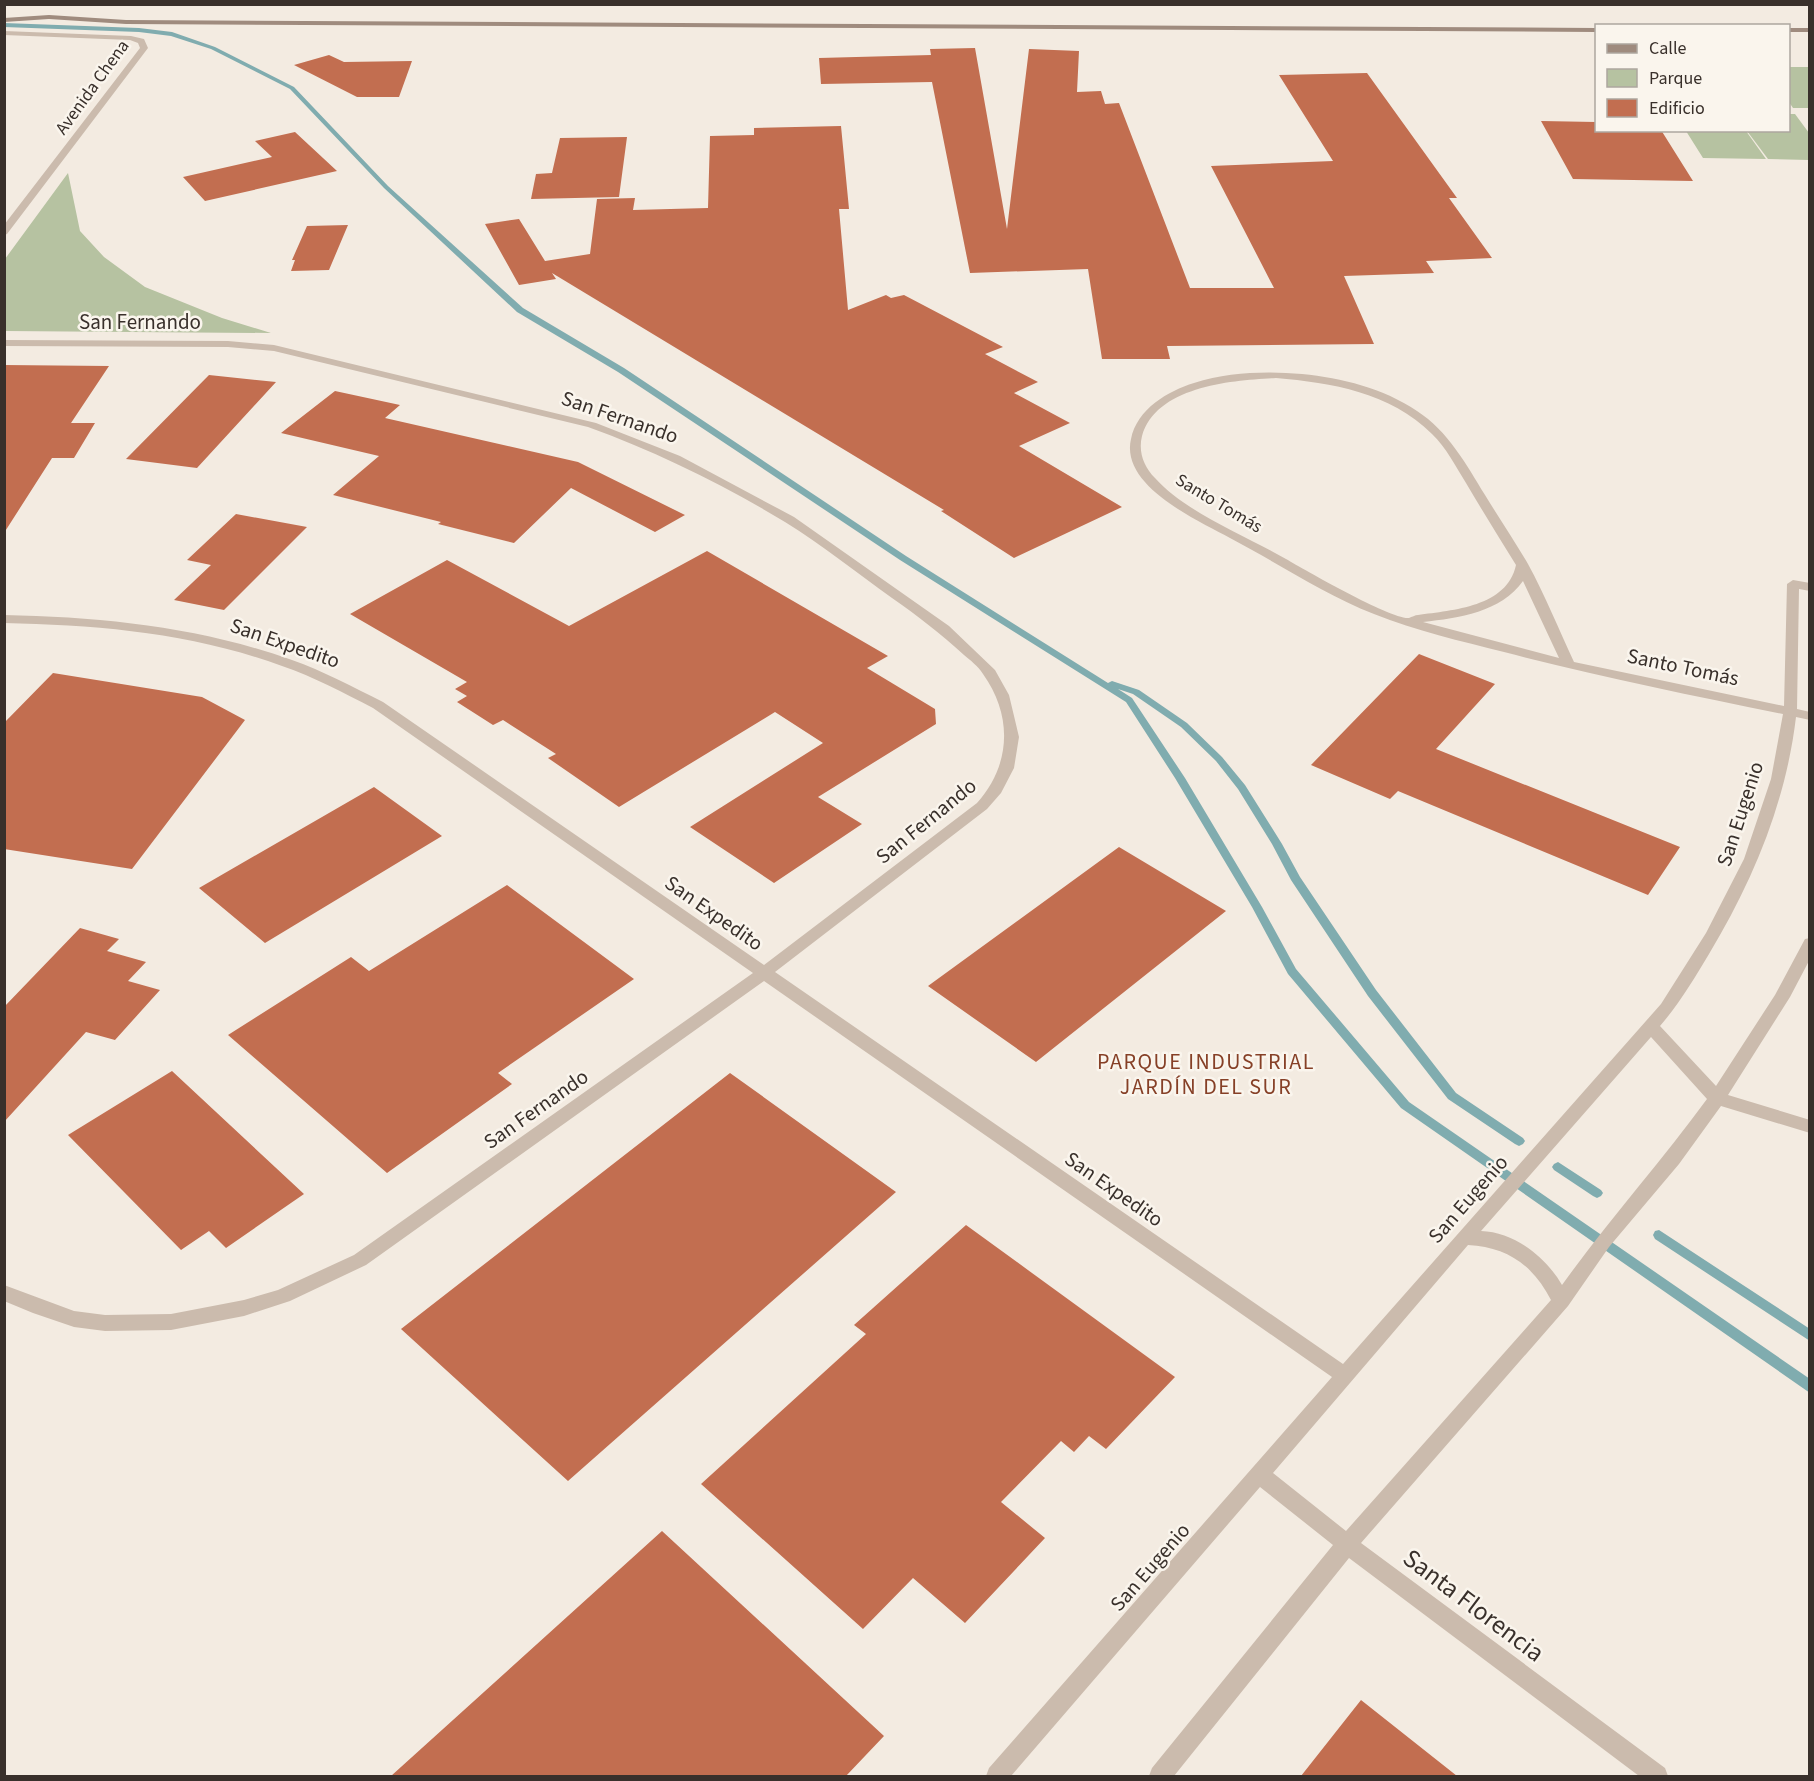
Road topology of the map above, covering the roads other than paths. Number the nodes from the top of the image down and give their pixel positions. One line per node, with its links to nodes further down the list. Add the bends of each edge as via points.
1 (7, 20): 2 (street, via 49,17 160,22)
2 (1595, 30)
3 (1790, 30): 4 (street)
4 (1809, 30)
5 (4, 33): 6 (street, Avenida Chena, via 130,38 141,41 144,48)
6 (4, 232)
7 (4, 343): 16 (street, San Fernando, via 228,344 274,348 576,421 676,458 790,520 944,629 988,670 1002,695 1012,737 1001,781 982,806)
8 (1522, 565): 11 (street, Santo Tomás, via 1518,580 1484,604 1445,616); 11 (street, Santo Tomás, via 1437,432 1412,412 1373,392 1301,376 1233,377 1178,393 1149,415 1137,433 1137,457 1141,468 1177,502 1328,588); 12 (street, Santo Tomás)
9 (1801, 585): 13 (street, San Eugenio)
10 (4, 619): 16 (street, San Expedito, via 81,620 164,630 262,652 348,688 458,759)
11 (1403, 620): 12 (street, Santo Tomás)
12 (1569, 665): 13 (street, Santo Tomás)
13 (1789, 711): 14 (street, Santo Tomás); 17 (street, San Eugenio, via 1778,782 1754,855 1723,921)
14 (1809, 716)
15 (1809, 943): 18 (street, via 1782,997)
16 (764, 973): 21 (street, San Fernando, via 360,1260 283,1296 206,1316 127,1324 74,1319); 23 (street, San Expedito)
17 (1652, 1028): 18 (street); 20 (street, San Eugenio)
18 (1718, 1098): 19 (street); 22 (street)
19 (1809, 1127)
20 (1464, 1238): 22 (street, via 1493,1239 1526,1256 1548,1277); 23 (street, San Eugenio)
21 (4, 1292)
22 (1561, 1301): 25 (street)
23 (1346, 1376): 24 (street, San Eugenio)
24 (1260, 1475): 25 (street, Santa Florencia); 26 (street, San Eugenio)
25 (1347, 1544): 27 (street); 28 (street, Santa Florencia)
26 (997, 1776)
27 (1160, 1776)
28 (1657, 1776)

